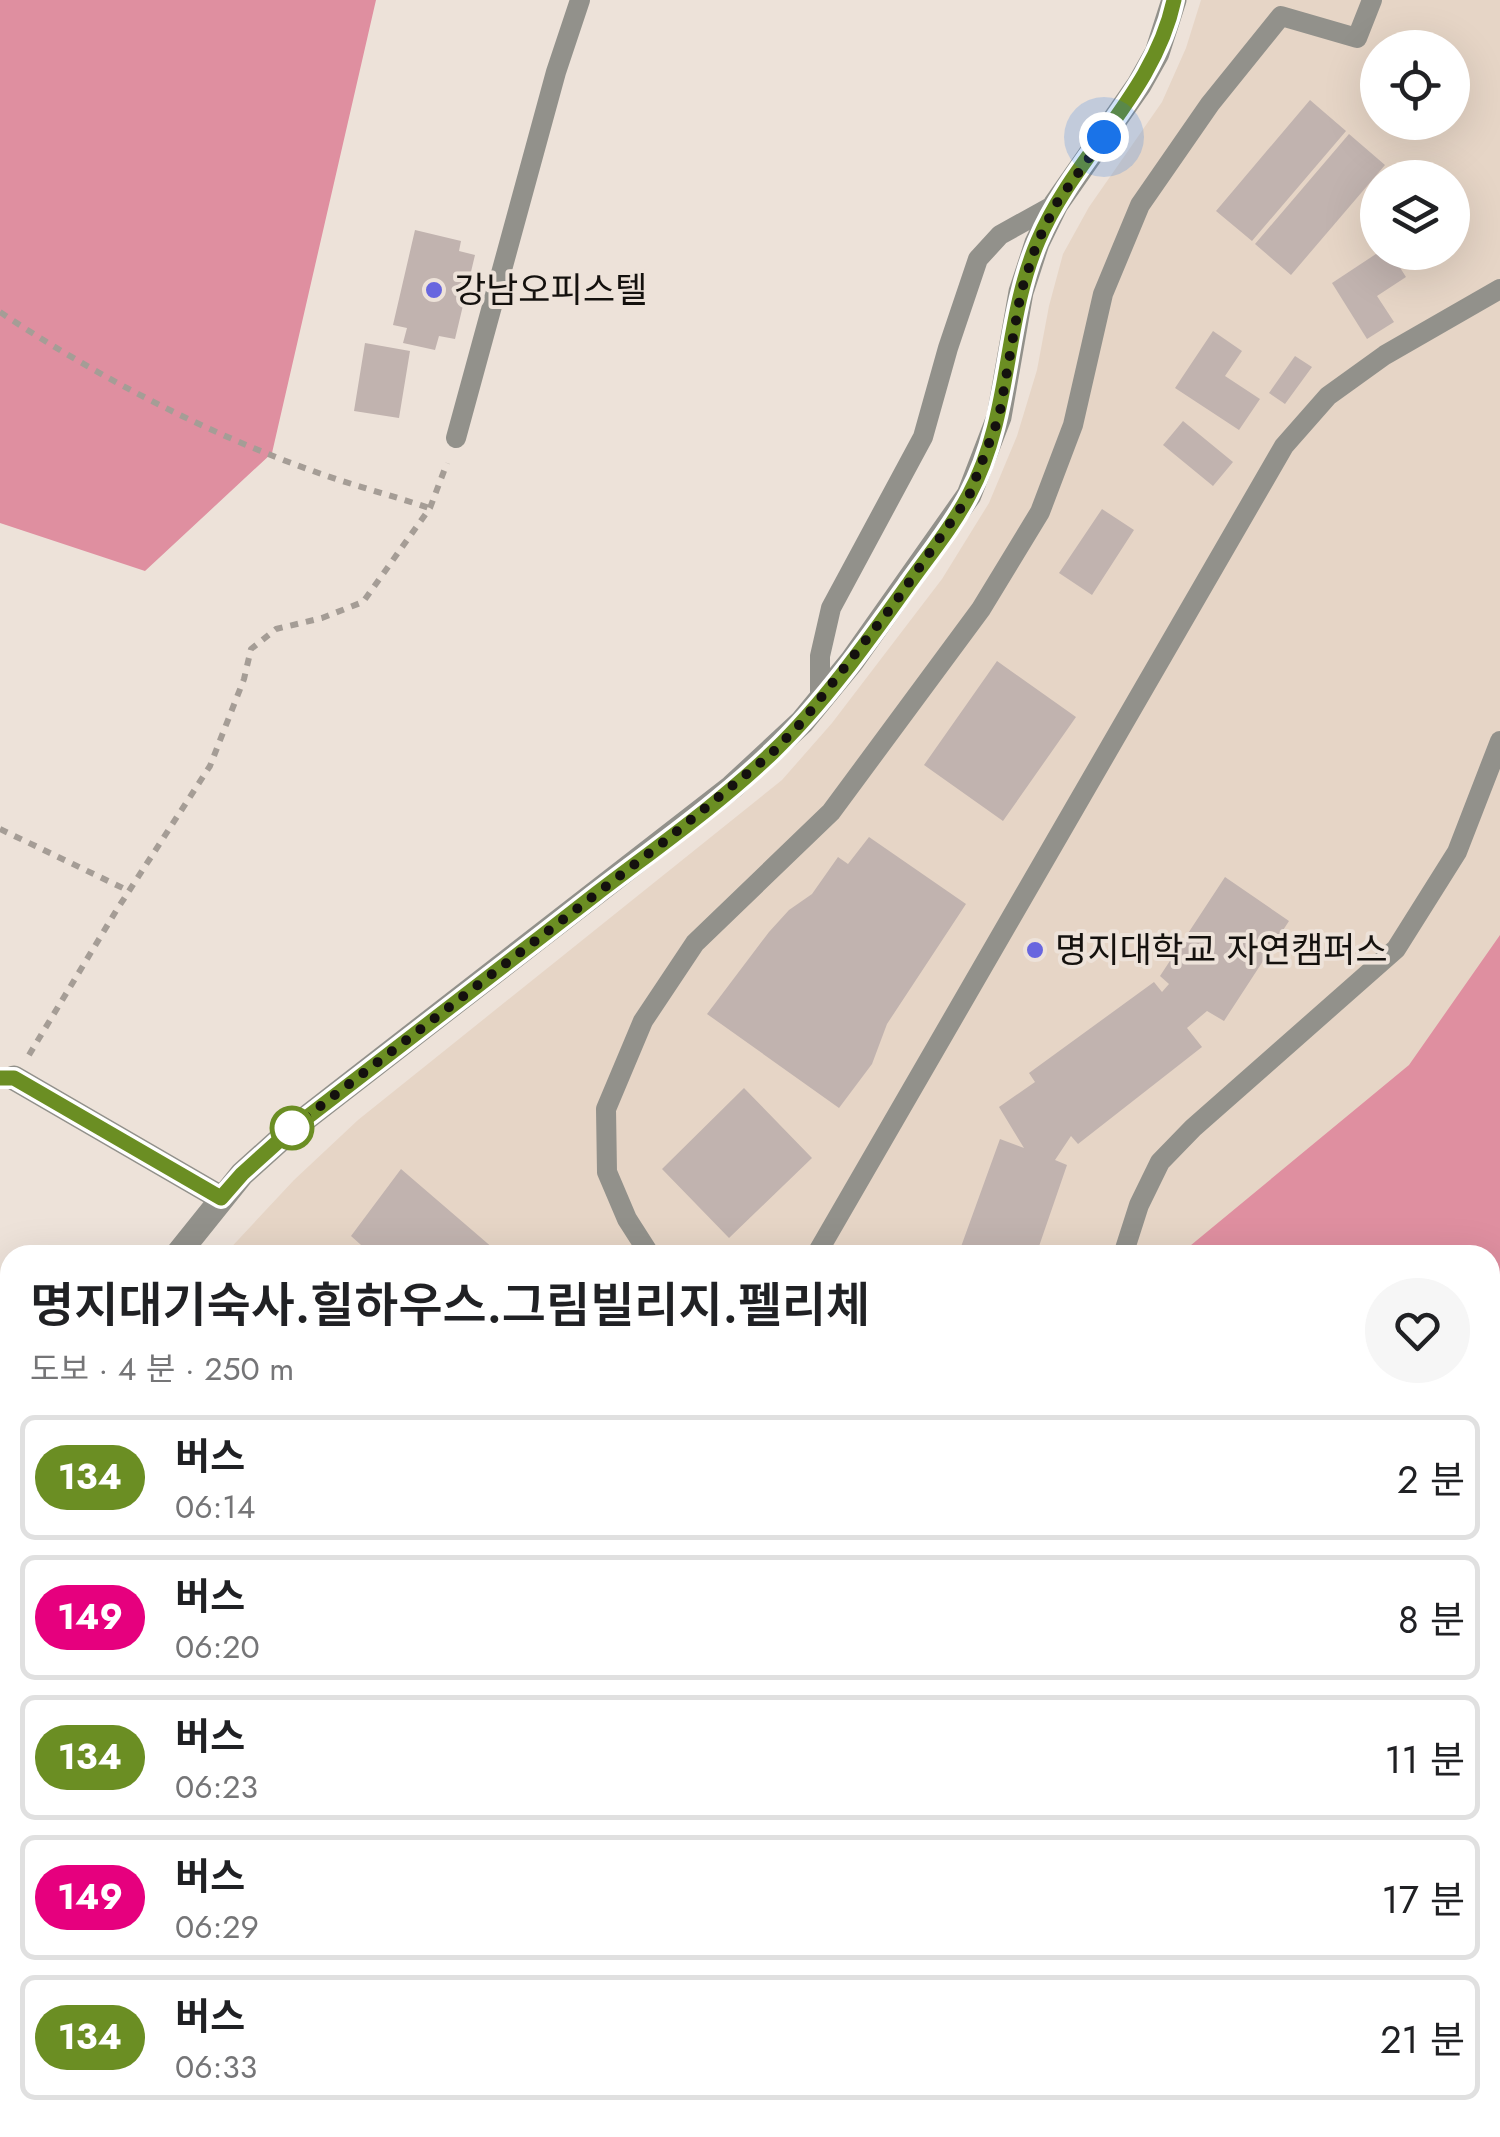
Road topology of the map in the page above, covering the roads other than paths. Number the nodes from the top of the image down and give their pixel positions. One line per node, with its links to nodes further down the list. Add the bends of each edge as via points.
1 (580, 0): 6 (lane)
2 (1174, 0): 4 (street, via 1139,85)
3 (1372, 0): 12 (lane, via 1357,38 1281,16 1210,104 1140,205 1103,294 1073,426 1040,512 981,609 831,812 695,943 643,1021 606,1109 608,1172)
4 (1056, 204): 7 (street, via 1021,292 999,417 969,496); 7 (lane, via 1000,235 978,259 923,437 831,608 820,656)
5 (1500, 289): 13 (lane, via 1384,354 1328,396 1284,446)
6 (456, 438)
7 (820, 700): 10 (street, via 732,787 292,1129)
8 (1500, 741): 14 (lane, via 1457,852 1396,950 1160,1162)
9 (7, 1078): 10 (street)
10 (221, 1198): 11 (street)
11 (185, 1245)
12 (644, 1245)
13 (822, 1245)
14 (1126, 1245)

